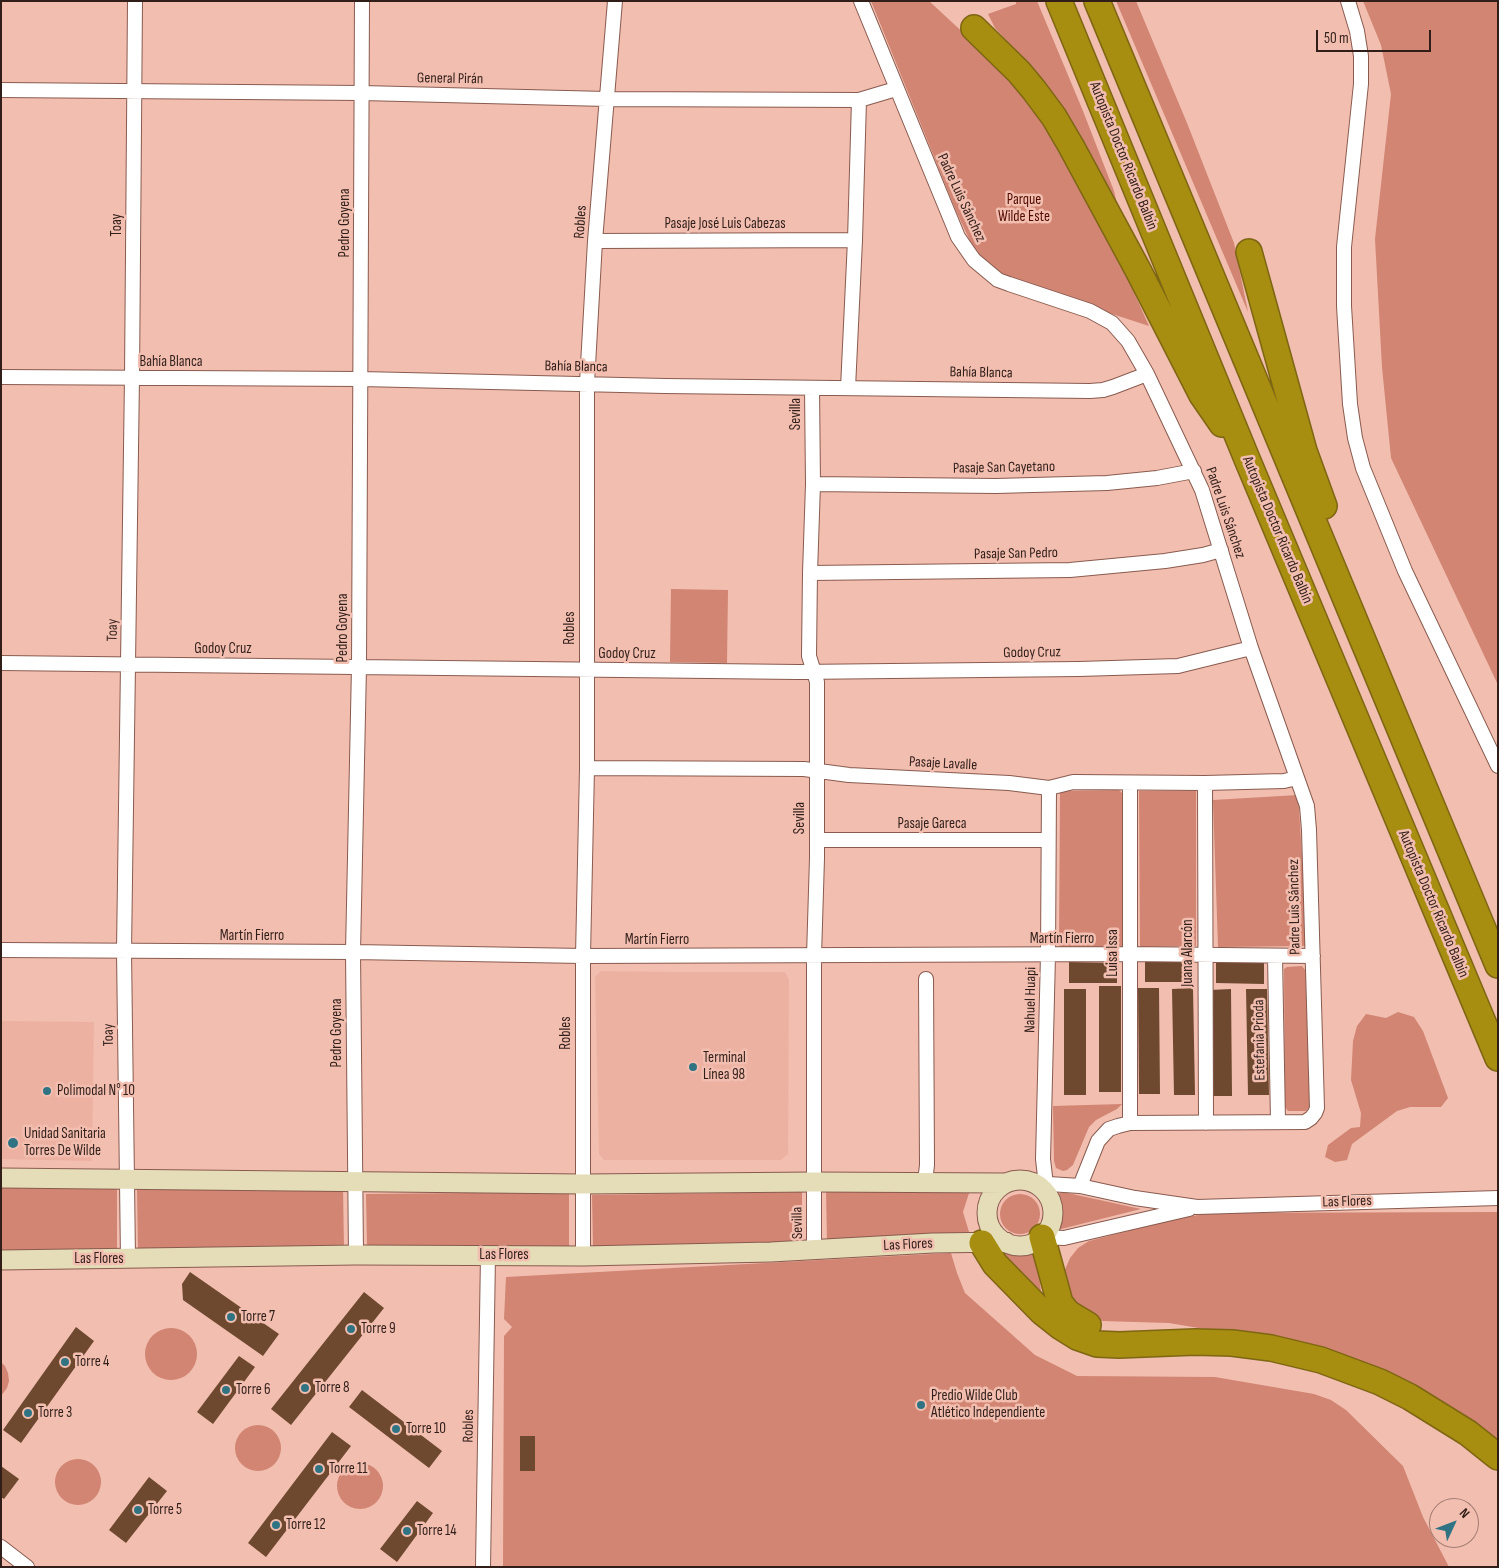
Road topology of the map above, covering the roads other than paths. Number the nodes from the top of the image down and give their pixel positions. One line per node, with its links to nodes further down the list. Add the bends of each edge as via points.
1 (135, 1): 11 (street, Toay)
2 (362, 1): 12 (street, Pedro Goyena)
3 (616, 1): 13 (street, Robles)
4 (861, 1): 9 (street, Padre Luis Sánchez)
5 (1059, 1): 25 (highway, Autopista Doctor Ricardo Balbín)
6 (1097, 1): 30 (highway)
7 (1348, 1): 37 (street, via 1361,56 1344,247 1350,404 1355,438 1363,468 1405,571)
8 (974, 28): 25 (highway, via 1019,72 1054,117 1202,395)
9 (896, 89): 14 (street, General Pirán); 18 (street, Padre Luis Sánchez, via 958,237 974,260 1008,284 1090,311 1112,323 1128,341)
10 (1, 90): 11 (street, General Pirán)
11 (134, 92): 12 (street, General Pirán); 20 (street, Toay)
12 (362, 93): 13 (street, General Pirán); 21 (street, Pedro Goyena)
13 (607, 99): 14 (street, General Pirán); 16 (street, Robles)
14 (859, 100): 15 (street)
15 (855, 240): 16 (street, Pasaje José Luis Cabezas); 24 (street)
16 (596, 241): 22 (street, Robles)
17 (1249, 252): 30 (highway, via 1304,450 1348,573)
18 (1146, 374): 24 (street, Bahía Blanca, via 1103,390); 26 (street, Padre Luis Sánchez)
19 (1, 377): 20 (street, Bahía Blanca)
20 (132, 378): 21 (street, Bahía Blanca); 33 (street, Toay)
21 (361, 380): 22 (street, Bahía Blanca); 34 (street, Pedro Goyena)
22 (587, 383): 23 (street, Bahía Blanca); 35 (street, Robles)
23 (812, 388): 24 (street, Bahía Blanca); 27 (street, Sevilla)
24 (848, 388)
25 (1247, 459): 58 (highway, Autopista Doctor Ricardo Balbín)
26 (1194, 471): 27 (street, Pasaje San Cayetano, via 1107,483 996,486); 28 (street, Padre Luis Sánchez)
27 (813, 484): 29 (street, Sevilla)
28 (1221, 550): 29 (street, Pasaje San Pedro, via 1165,561 1070,570); 31 (street, Padre Luis Sánchez)
29 (810, 573): 36 (street, Sevilla, via 810,656)
30 (1359, 633): 56 (highway)
31 (1251, 648): 36 (street, Godoy Cruz, via 1178,666); 40 (street, Padre Luis Sánchez)
32 (1, 663): 33 (street, Godoy Cruz)
33 (128, 665): 34 (street, Godoy Cruz); 47 (street, Toay)
34 (358, 666): 35 (street, Godoy Cruz); 48 (street, Pedro Goyena)
35 (586, 671): 36 (street, Godoy Cruz); 38 (street, Robles)
36 (815, 672): 39 (street, Sevilla)
37 (1498, 766)
38 (587, 768): 39 (street, Pasaje Lavalle); 52 (street, Robles)
39 (816, 770): 43 (street, Pasaje Lavalle); 44 (street, Sevilla)
40 (1297, 778): 42 (street, Pasaje Lavalle); 55 (street, Padre Luis Sánchez, via 1309,820)
41 (1130, 783): 42 (street, Pasaje Lavalle); 43 (street, Pasaje Lavalle, via 1074,782); 49 (street, Luisa Issa)
42 (1205, 783): 51 (street, Juana Alarcón)
43 (1048, 788): 45 (street, Nahuel Huapi)
44 (817, 840): 45 (street, Pasaje Gareca); 53 (street, Sevilla)
45 (1048, 840): 50 (street, Nahuel Huapi)
46 (1, 950): 47 (street, Martín Fierro)
47 (124, 951): 48 (street, Martín Fierro); 63 (street, Toay)
48 (352, 952): 52 (street, Martín Fierro); 64 (street, Pedro Goyena)
49 (1130, 954): 50 (street, Martín Fierro); 51 (street, Martín Fierro); 60 (street, Luisa Issa)
50 (1048, 955): 53 (street, Martín Fierro); 70 (street, Nahuel Huapi)
51 (1204, 955): 54 (street, Martín Fierro); 61 (street, Juana Alarcón)
52 (583, 956): 53 (street, Martín Fierro); 68 (street, Robles)
53 (814, 956): 65 (street, Sevilla)
54 (1275, 956): 55 (street, Martín Fierro); 59 (street, Estefanía Prioda)
55 (1312, 956): 59 (street, Padre Luis Sánchez, via 1317,1108 1305,1122)
56 (1498, 965)
57 (926, 979): 66 (street)
58 (1498, 1058)
59 (1278, 1122): 61 (street)
60 (1130, 1123): 61 (street); 69 (street, via 1103,1134)
61 (1206, 1123)
62 (1, 1178): 63 (street)
63 (127, 1179): 64 (street); 79 (street, Toay)
64 (354, 1182): 68 (street); 76 (street, Pedro Goyena)
65 (814, 1182): 66 (street); 68 (street); 75 (street, Sevilla)
66 (925, 1182): 67 (street)
67 (1005, 1183): 70 (street, via 1023,1180); 74 (street, via 988,1204 987,1214)
68 (583, 1184): 78 (street, Robles)
69 (1080, 1186): 70 (street, Las Flores); 72 (street, Las Flores)
70 (1042, 1187): 73 (street, via 1053,1212 1052,1221)
71 (1498, 1198): 72 (street, Las Flores)
72 (1197, 1207): 73 (street, Las Flores, via 1064,1238)
73 (1042, 1237): 74 (street, via 1026,1245); 81 (highway, via 1057,1297 1076,1318 1109,1332)
74 (994, 1242): 75 (street, Las Flores); 81 (highway, via 995,1264 1042,1312 1078,1337 1097,1344 1119,1346)
75 (814, 1250): 78 (street, Las Flores)
76 (356, 1255): 77 (street, Las Flores); 79 (street, Las Flores)
77 (488, 1255): 78 (street, Las Flores); 85 (street, Robles)
78 (583, 1256)
79 (128, 1259): 80 (street, Las Flores)
80 (1, 1260)
81 (1195, 1342): 82 (highway, via 1271,1348 1349,1370 1417,1401 1468,1433)
82 (1498, 1457)
83 (1, 1547): 84 (street)
84 (27, 1567)
85 (483, 1567)

